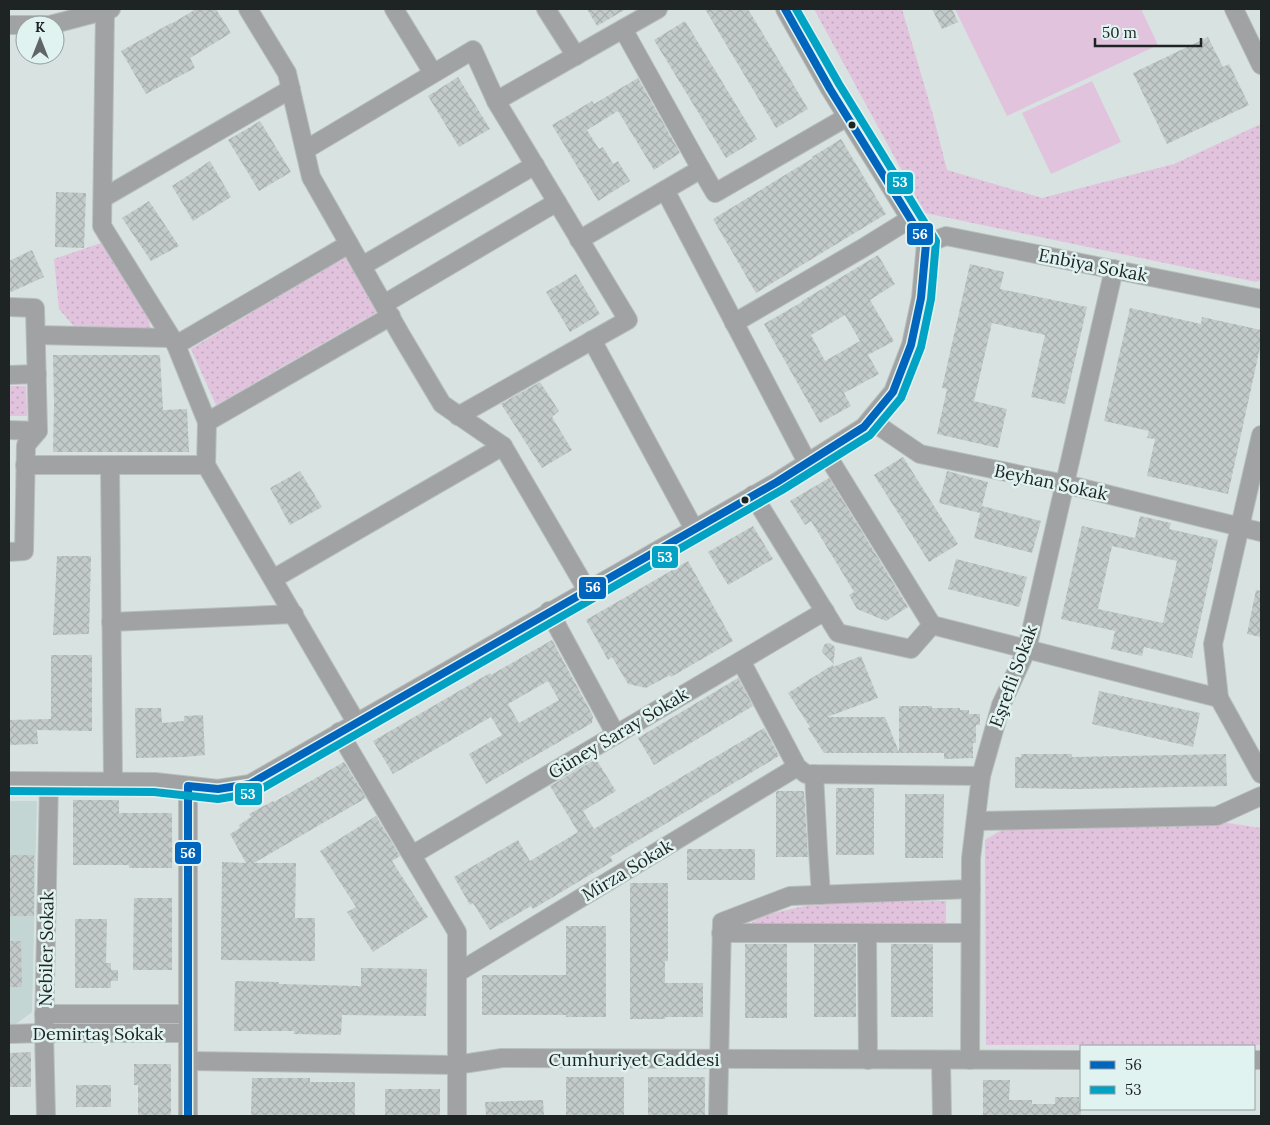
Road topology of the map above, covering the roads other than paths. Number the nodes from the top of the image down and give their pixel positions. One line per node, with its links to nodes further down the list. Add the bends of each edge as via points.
1 (248, 9): 13 (street, via 288,72)
2 (394, 9): 12 (street)
3 (546, 9): 10 (street)
4 (658, 9): 9 (street)
5 (785, 9): 15 (street)
6 (1234, 9): 11 (street)
7 (108, 10): 8 (street, via 50,25); 20 (street)
8 (9, 25)
9 (623, 29): 10 (street); 18 (street)
10 (576, 56): 14 (street)
11 (1261, 65)
12 (433, 74): 14 (street, via 473,50); 16 (street)
13 (291, 89): 16 (street); 20 (street)
14 (496, 101): 17 (street)
15 (847, 117): 18 (street, via 715,193); 22 (street)
16 (305, 150): 24 (street, via 311,177)
17 (535, 165): 21 (street); 26 (street)
18 (701, 169): 19 (street)
19 (665, 190): 23 (street); 31 (street)
20 (103, 198): 34 (street, via 102,226)
21 (557, 202): 23 (street); 30 (street)
22 (910, 219): 25 (street); 31 (street)
23 (580, 240): 33 (street, via 628,320)
24 (349, 244): 26 (street); 34 (street)
25 (926, 244): 27 (street, Enbiya Sokak, via 946,236); 38 (street, via 921,298 911,345 893,392)
26 (362, 266): 30 (street)
27 (1114, 269): 28 (street, Enbiya Sokak); 49 (street, Eşrefli Sokak)
28 (1261, 299)
29 (9, 307): 32 (street, via 35,308)
30 (387, 310): 37 (street, via 442,404); 39 (street)
31 (734, 323): 45 (street)
32 (36, 335): 34 (street); 35 (street)
33 (592, 340): 37 (street); 52 (street)
34 (173, 341): 39 (street)
35 (37, 374): 36 (street); 41 (street)
36 (9, 375)
37 (458, 416): 43 (street)
38 (870, 420): 44 (street); 49 (street, Beyhan Sokak, via 920,454)
39 (208, 422): 48 (street)
40 (9, 430): 41 (street)
41 (38, 430): 46 (street, via 26,445)
42 (1261, 436): 51 (street)
43 (503, 446): 55 (street); 56 (street)
44 (825, 452): 45 (street); 61 (street)
45 (807, 462): 50 (street)
46 (26, 465): 47 (street); 54 (street, via 24,551)
47 (110, 465): 48 (street); 60 (street)
48 (206, 465): 55 (street)
49 (1065, 484): 51 (street, Beyhan Sokak); 62 (street, Eşrefli Sokak)
50 (754, 495): 52 (street); 58 (street)
51 (1240, 527): 53 (street, Beyhan Sokak); 64 (street, via 1213,644)
52 (694, 528): 56 (street)
53 (1261, 532)
54 (9, 552)
55 (273, 580): 59 (street)
56 (586, 590): 57 (street)
57 (549, 611): 65 (street); 67 (street)
58 (824, 611): 61 (street, via 838,633 912,648); 63 (street, Güney Saray Sokak)
59 (294, 614): 60 (street); 65 (street)
60 (111, 622): 74 (street)
61 (932, 625): 62 (street)
62 (1027, 649): 64 (street); 71 (street, Eşrefli Sokak, via 1001,705)
63 (741, 661): 67 (street, Güney Saray Sokak); 68 (street)
64 (1219, 698): 70 (street)
65 (356, 722): 66 (street)
66 (339, 732): 75 (street, via 250,784 218,789); 78 (street)
67 (616, 734): 78 (street, Güney Saray Sokak)
68 (797, 767): 69 (street, via 806,774); 84 (street, Mirza Sokak)
69 (814, 774): 71 (street); 80 (street)
70 (1261, 774)
71 (981, 776): 77 (street, Eşrefli Sokak)
72 (9, 782): 73 (street)
73 (50, 782): 74 (street); 85 (street, Nebiler Sokak)
74 (113, 782): 75 (street)
75 (188, 786): 86 (street)
76 (1261, 796): 77 (street, via 1217,816)
77 (976, 821): 79 (street, Eşrefli Sokak)
78 (412, 855): 84 (street, via 457,932)
79 (971, 889): 80 (street); 83 (street, Eşrefli Sokak)
80 (821, 894): 81 (street, via 790,896 730,918 722,922)
81 (722, 933): 82 (street); 90 (street)
82 (867, 933): 83 (street); 91 (street)
83 (970, 933): 93 (street, Eşrefli Sokak)
84 (457, 973): 96 (street)
85 (44, 1014): 86 (street); 87 (street, Nebiler Sokak)
86 (188, 1014): 88 (street)
87 (44, 1033): 88 (street, Demirtaş Sokak); 89 (street, Demirtaş Sokak); 97 (street, Nebiler Sokak)
88 (188, 1033): 95 (street)
89 (9, 1034)
90 (719, 1059): 91 (street, Cumhuriyet Caddesi); 96 (street, Cumhuriyet Caddesi, via 502,1058); 100 (street)
91 (868, 1060): 92 (street, Cumhuriyet Caddesi)
92 (941, 1060): 93 (street, Cumhuriyet Caddesi); 101 (street)
93 (970, 1060): 94 (street, Cumhuriyet Caddesi)
94 (1080, 1060)
95 (188, 1061): 96 (street, Cumhuriyet Caddesi); 98 (street)
96 (456, 1065): 99 (street)
97 (46, 1116)
98 (188, 1116)
99 (457, 1116)
100 (718, 1116)
101 (942, 1116)

